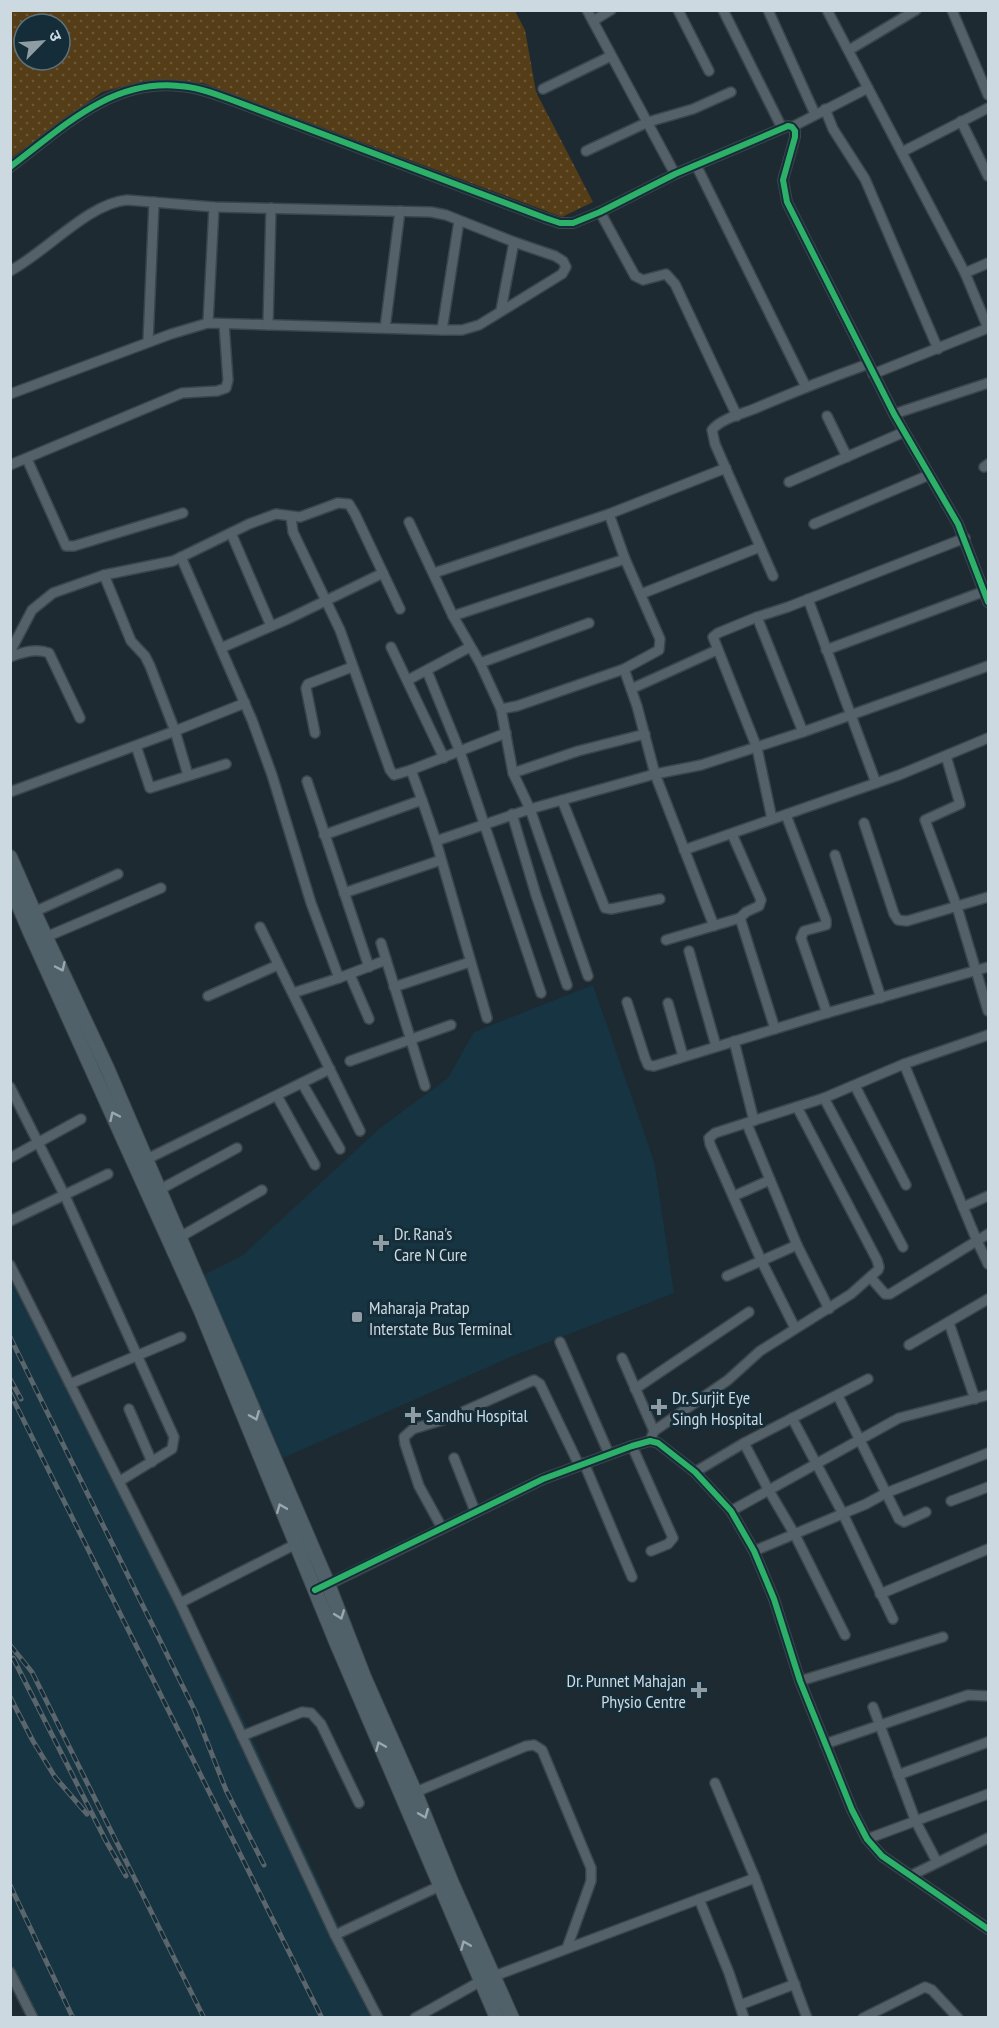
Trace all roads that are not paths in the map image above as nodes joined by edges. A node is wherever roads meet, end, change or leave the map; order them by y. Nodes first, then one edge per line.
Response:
1 (587, 10) edge
2 (611, 10) edge
3 (678, 10) edge
4 (723, 10) edge
5 (768, 10) edge
6 (827, 10) edge
7 (916, 10) edge
8 (951, 10) edge
9 (593, 21) junction
10 (849, 50) junction
11 (611, 56) junction
12 (710, 71) dead end
13 (868, 88) junction
14 (543, 89) dead end
15 (730, 92) dead end
16 (988, 95) edge
17 (988, 108) edge
18 (825, 110) junction
19 (815, 114) junction
20 (961, 121) junction
21 (648, 122) junction
22 (792, 127) junction
23 (782, 128) junction
24 (586, 152) dead end
25 (902, 152) junction
26 (696, 165) junction
27 (10, 167) edge
28 (675, 174) junction
29 (988, 176) edge
30 (154, 202) junction
31 (214, 207) junction
32 (271, 208) junction
33 (400, 211) junction
34 (600, 212) junction
35 (459, 221) junction
36 (514, 242) junction
37 (988, 263) edge
38 (10, 271) edge
39 (965, 273) junction
40 (501, 310) junction
41 (208, 323) junction
42 (224, 324) junction
43 (268, 325) junction
44 (385, 328) junction
45 (988, 328) edge
46 (442, 330) junction
47 (148, 342) junction
48 (938, 349) junction
49 (868, 364) junction
50 (873, 374) junction
51 (988, 383) edge
52 (806, 387) junction
53 (10, 394) edge
54 (894, 414) junction
55 (737, 416) junction
56 (827, 416) dead end
57 (903, 432) junction
58 (847, 457) junction
59 (27, 459) junction
60 (10, 465) edge
61 (726, 468) junction
62 (929, 475) junction
63 (789, 482) dead end
64 (183, 513) dead end
65 (609, 514) junction
66 (291, 517) junction
67 (409, 522) dead end
68 (814, 524) dead end
69 (231, 533) junction
70 (965, 538) junction
71 (760, 547) junction
72 (181, 557) junction
73 (625, 559) junction
74 (383, 573) junction
75 (434, 573) junction
76 (104, 575) junction
77 (773, 576) dead end
78 (985, 591) junction
79 (641, 594) junction
80 (808, 599) junction
81 (326, 600) junction
82 (988, 602) edge
83 (400, 609) dead end
84 (453, 616) junction
85 (757, 617) junction
86 (589, 623) dead end
87 (272, 626) junction
88 (391, 647) dead end
89 (470, 647) junction
90 (221, 648) junction
91 (717, 650) junction
92 (826, 650) junction
93 (10, 652) edge
94 (10, 657) edge
95 (480, 663) junction
96 (988, 666) edge
97 (352, 667) junction
98 (624, 669) junction
99 (427, 671) junction
100 (408, 680) junction
101 (631, 689) junction
102 (245, 703) junction
103 (501, 709) junction
104 (850, 715) junction
105 (80, 718) dead end
106 (175, 731) junction
107 (803, 732) junction
108 (315, 733) dead end
109 (506, 733) junction
110 (645, 734) junction
111 (988, 738) edge
112 (136, 746) junction
113 (757, 748) junction
114 (460, 752) junction
115 (945, 756) junction
116 (444, 758) junction
117 (226, 764) dead end
118 (411, 770) junction
119 (513, 773) junction
120 (655, 774) junction
121 (188, 775) junction
122 (307, 781) dead end
123 (876, 783) junction
124 (10, 792) edge
125 (422, 800) junction
126 (562, 800) junction
127 (530, 808) junction
128 (512, 814) junction
129 (786, 815) junction
130 (772, 819) junction
131 (864, 823) dead end
132 (485, 824) junction
133 (732, 834) junction
134 (324, 835) junction
135 (436, 841) junction
136 (684, 850) junction
137 (835, 855) dead end
138 (10, 857) edge
139 (441, 860) junction
140 (118, 874) dead end
141 (10, 885) edge
142 (161, 888) dead end
143 (344, 893) junction
144 (988, 897) edge
145 (660, 899) dead end
146 (957, 907) junction
147 (34, 912) junction
148 (740, 918) junction
149 (714, 926) junction
150 (260, 927) dead end
151 (46, 937) junction
152 (666, 940) dead end
153 (381, 943) dead end
154 (689, 951) dead end
155 (386, 960) junction
156 (470, 962) junction
157 (278, 965) junction
158 (369, 967) junction
159 (988, 967) edge
160 (976, 971) junction
161 (350, 975) junction
162 (588, 976) dead end
163 (339, 978) junction
164 (567, 985) dead end
165 (394, 987) junction
166 (293, 993) junction
167 (541, 993) dead end
168 (208, 996) dead end
169 (881, 998) junction
170 (627, 1002) dead end
171 (668, 1003) dead end
172 (988, 1011) edge
173 (827, 1012) junction
174 (487, 1018) dead end
175 (369, 1019) dead end
176 (452, 1025) dead end
177 (775, 1029) junction
178 (988, 1035) edge
179 (410, 1038) junction
180 (734, 1041) junction
181 (716, 1046) junction
182 (683, 1056) junction
183 (350, 1060) dead end
184 (904, 1064) junction
185 (330, 1069) junction
186 (302, 1083) junction
187 (425, 1086) dead end
188 (855, 1086) junction
189 (10, 1087) edge
190 (277, 1096) junction
191 (824, 1098) junction
192 (797, 1107) junction
193 (81, 1119) dead end
194 (750, 1123) junction
195 (360, 1131) dead end
196 (39, 1143) junction
197 (237, 1148) dead end
198 (340, 1149) dead end
199 (10, 1158) edge
200 (145, 1160) junction
201 (315, 1165) dead end
202 (108, 1174) dead end
203 (770, 1180) junction
204 (906, 1185) dead end
205 (159, 1190) junction
206 (262, 1190) dead end
207 (65, 1196) junction
208 (734, 1196) junction
209 (988, 1196) edge
210 (963, 1207) junction
211 (10, 1221) edge
212 (988, 1234) edge
213 (180, 1237) junction
214 (977, 1241) junction
215 (797, 1245) junction
216 (903, 1247) dead end
217 (761, 1260) junction
218 (988, 1264) edge
219 (10, 1265) edge
220 (727, 1276) dead end
221 (871, 1278) junction
222 (988, 1299) edge
223 (829, 1308) junction
224 (749, 1312) dead end
225 (949, 1323) junction
226 (795, 1328) junction
227 (181, 1337) dead end
228 (560, 1342) dead end
229 (909, 1345) dead end
230 (137, 1354) junction
231 (622, 1358) dead end
232 (868, 1379) dead end
233 (70, 1384) junction
234 (635, 1389) junction
235 (988, 1395) edge
236 (838, 1396) junction
237 (975, 1399) junction
238 (129, 1408) dead end
239 (792, 1418) junction
240 (654, 1431) junction
241 (860, 1438) junction
242 (650, 1441) junction
243 (744, 1443) junction
244 (633, 1446) junction
245 (988, 1453) edge
246 (609, 1455) junction
247 (454, 1458) dead end
248 (153, 1462) junction
249 (816, 1463) junction
250 (581, 1464) junction
251 (695, 1472) junction
252 (120, 1481) junction
253 (988, 1487) edge
254 (768, 1490) junction
255 (886, 1493) junction
256 (951, 1501) dead end
257 (475, 1511) junction
258 (731, 1511) junction
259 (927, 1512) dead end
260 (843, 1514) junction
261 (442, 1528) junction
262 (795, 1535) junction
263 (296, 1544) junction
264 (988, 1549) edge
265 (651, 1551) dead end
266 (754, 1551) junction
267 (632, 1577) dead end
268 (328, 1584) junction
269 (315, 1590) junction
270 (880, 1594) junction
271 (180, 1603) junction
272 (892, 1619) dead end
273 (845, 1635) dead end
274 (943, 1637) dead end
275 (800, 1682) junction
276 (988, 1696) edge
277 (873, 1707) dead end
278 (880, 1725) junction
279 (242, 1736) junction
280 (988, 1742) edge
281 (825, 1744) junction
282 (898, 1775) junction
283 (715, 1784) dead end
284 (988, 1794) edge
285 (409, 1795) junction
286 (359, 1803) dead end
287 (916, 1822) junction
288 (988, 1838) edge
289 (867, 1839) junction
290 (937, 1862) junction
291 (912, 1875) junction
292 (756, 1878) junction
293 (445, 1884) junction
294 (699, 1899) junction
295 (988, 1929) edge
296 (335, 1935) junction
297 (567, 1948) junction
298 (10, 1972) edge
299 (487, 1978) junction
300 (795, 1984) junction
301 (740, 2005) junction
302 (33, 2018) edge
303 (378, 2018) edge
304 (415, 2018) edge
305 (497, 2018) edge
306 (512, 2018) edge
307 (744, 2018) edge
308 (807, 2018) edge
309 (863, 2018) edge
310 (958, 2018) edge

1 - 9 street
2 - 9 street
3 - 12 street
4 - 23 street
5 - 19 street
6 - 10 street
7 - 10 street
8 - 16 street
9 - 11 street
10 - 13 street
11 - 14 street
11 - 21 street
13 - 18 street
13 - 25 street
15 - 21 street
17 - 20 street
18 - 19 street
18 - 48 street
19 - 22 street
20 - 25 street
20 - 29 street
21 - 24 street
21 - 28 street
22 - 23 street
22 - 49 street
23 - 26 street
25 - 39 street
26 - 28 street
26 - 52 street
27 - 34 street
28 - 34 street
30 - 31 street
30 - 38 street
30 - 47 street
31 - 32 street
31 - 41 street
32 - 33 street
32 - 43 street
33 - 35 street
33 - 44 street
34 - 55 street
35 - 36 street
35 - 46 street
36 - 40 street
36 - 40 street
37 - 39 street
39 - 45 street
40 - 46 street
41 - 42 street
41 - 47 street
42 - 43 street
42 - 59 street
43 - 44 street
44 - 46 street
45 - 48 street
47 - 53 street
48 - 50 street
49 - 50 street
49 - 52 street
50 - 54 street
51 - 54 street
52 - 55 street
54 - 57 street
55 - 61 street
56 - 58 street
57 - 58 street
57 - 62 street
58 - 63 street
59 - 60 street
59 - 64 street
61 - 65 street
61 - 71 street
62 - 68 street
62 - 70 street
65 - 73 street
65 - 75 street
66 - 69 street
66 - 74 street
66 - 81 street
67 - 75 street
69 - 72 street
69 - 87 street
70 - 78 street
70 - 80 street
71 - 77 street
71 - 79 street
72 - 76 street
72 - 90 street
73 - 79 street
73 - 84 street
74 - 81 street
74 - 83 street
75 - 84 street
76 - 93 street
76 - 106 street
78 - 82 street
78 - 92 street
79 - 98 street
80 - 85 street
80 - 92 street
81 - 87 street
81 - 97 street
84 - 89 street
85 - 91 street
85 - 107 street
86 - 95 street
87 - 90 street
88 - 100 street
89 - 95 street
89 - 99 street
90 - 102 street
91 - 101 street
91 - 113 street
92 - 104 street
94 - 105 street
95 - 103 street
96 - 104 street
97 - 108 street
97 - 118 street
98 - 101 street
98 - 103 street
99 - 100 street
99 - 114 street
100 - 116 street
101 - 110 street
102 - 106 street
102 - 163 street
103 - 109 street
104 - 107 street
104 - 123 street
106 - 112 street
106 - 121 street
107 - 113 street
109 - 114 street
109 - 119 street
110 - 119 street
110 - 120 street
111 - 115 street
112 - 121 street
112 - 124 street
113 - 120 street
113 - 130 street
114 - 116 street
114 - 132 street
115 - 123 street
115 - 146 street
116 - 118 street
117 - 121 street
118 - 125 street
119 - 127 street
120 - 126 street
120 - 136 street
122 - 134 street
123 - 129 street
125 - 134 street
125 - 135 street
126 - 127 street
126 - 145 street
127 - 128 street
127 - 162 street
128 - 132 street
128 - 164 street
129 - 130 street
129 - 173 street
130 - 133 street
131 - 146 street
132 - 135 street
132 - 167 street
133 - 136 street
133 - 148 street
134 - 143 street
135 - 139 street
136 - 149 street
137 - 169 street
138 - 147 main road
139 - 143 street
139 - 156 street
140 - 147 street
263 -> 141 main road
142 - 151 street
143 - 158 street
144 - 146 street
146 - 160 street
147 - 151 main road
148 - 149 street
148 - 177 street
149 - 152 street
150 - 157 street
151 -> 200 main road
153 - 155 street
154 - 181 street
155 - 158 street
155 - 165 street
156 - 165 street
156 - 174 street
157 - 166 street
157 - 168 street
158 - 161 street
159 - 160 street
160 - 169 street
160 - 172 street
161 - 163 street
161 - 175 street
163 - 166 street
165 - 179 street
166 - 185 street
169 - 173 street
170 - 182 street
171 - 182 street
173 - 177 street
176 - 179 street
177 - 180 street
178 - 184 street
179 - 183 street
179 - 187 street
180 - 181 street
180 - 194 street
181 - 182 street
184 - 188 street
184 - 210 street
185 - 186 street
185 - 195 street
186 - 190 street
186 - 198 street
188 - 191 street
188 - 204 street
189 - 196 street
190 - 200 street
190 - 201 street
191 - 192 street
191 - 216 street
192 - 194 street
192 - 221 street
193 - 196 street
194 - 203 street
194 - 208 street
196 - 199 street
196 - 207 street
197 - 205 street
200 - 205 main road
202 - 207 street
203 - 208 street
203 - 215 street
205 - 213 main road
206 - 213 street
207 - 211 street
207 - 230 street
208 - 217 street
209 - 210 street
210 - 214 street
212 - 214 street
213 -> 268 main road
214 - 218 street
214 - 221 street
215 - 217 street
215 - 223 street
217 - 220 street
217 - 226 street
219 - 233 street
221 - 223 street
222 - 225 street
223 - 226 street
224 - 234 street
225 - 229 street
225 - 237 street
226 - 240 street
227 - 230 street
228 - 246 street
230 - 233 street
230 - 248 street
231 - 234 street
232 - 236 street
233 - 252 street
234 - 240 street
235 - 237 street
236 - 239 street
236 - 241 street
237 - 241 street
238 - 248 street
239 - 243 street
239 - 249 street
240 - 242 street
241 - 249 street
241 - 255 street
242 - 244 street
242 - 251 street
243 - 251 street
243 - 254 street
244 - 246 street
244 - 265 street
245 - 255 street
246 - 250 street
247 - 257 street
248 - 252 street
249 - 254 street
249 - 260 street
250 - 257 street
250 - 261 street
250 - 267 street
251 - 258 street
252 - 271 street
253 - 256 street
254 - 258 street
254 - 262 street
255 - 259 street
255 - 260 street
257 - 261 street
258 - 266 street
260 - 262 street
260 - 270 street
261 - 268 street
262 - 266 street
262 - 273 street
263 - 269 main road
263 - 271 street
264 - 270 street
266 - 275 street
268 - 269 street
268 -> 285 main road
285 -> 269 main road
270 - 272 street
271 - 279 street
274 - 275 street
275 - 281 street
276 - 278 street
277 - 278 street
278 - 281 street
278 - 282 street
279 - 286 street
279 - 296 street
280 - 282 street
281 - 289 street
282 - 287 street
283 - 292 street
284 - 287 street
285 - 293 main road
285 - 297 street
287 - 289 street
287 - 290 street
288 - 290 street
289 - 291 street
290 - 291 street
291 - 295 street
292 - 294 street
292 - 300 street
293 - 296 street
293 - 299 main road
294 - 297 street
294 - 301 street
296 - 303 street
297 - 299 street
298 - 302 street
299 - 304 street
299 - 305 main road
299 - 306 main road
300 - 301 street
300 - 308 street
301 - 307 street
309 - 310 street

